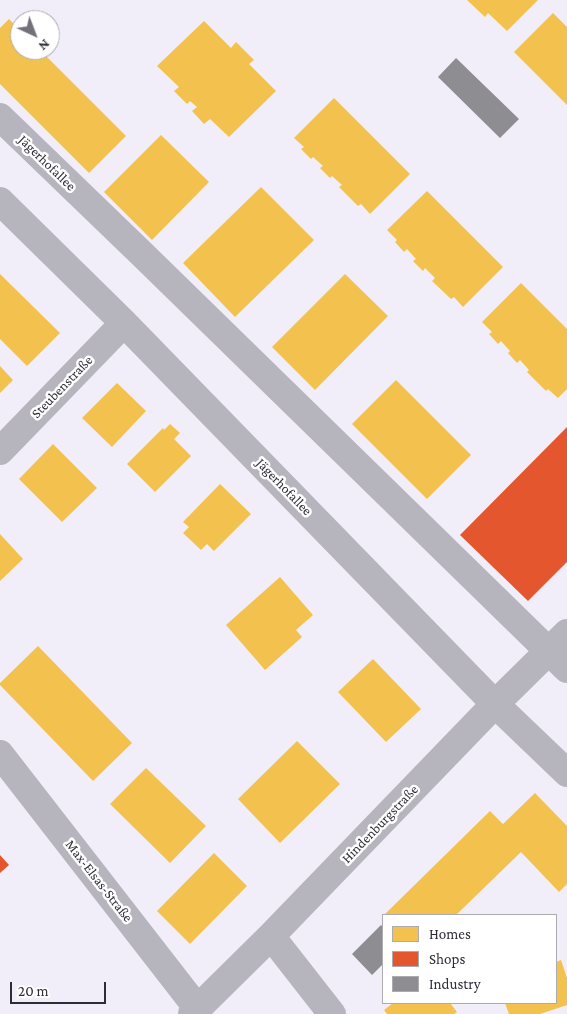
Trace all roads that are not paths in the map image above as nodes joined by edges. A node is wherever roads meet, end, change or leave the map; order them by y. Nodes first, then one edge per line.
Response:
1 (0, 118) edge
2 (0, 201) edge
3 (124, 322) junction
4 (0, 451) edge
5 (561, 651) edge
6 (495, 704) junction
7 (0, 754) edge
8 (567, 773) edge
9 (271, 936) junction
10 (195, 1012) edge
11 (332, 1014) edge

1 - 5 street, Jägerhofallee
2 - 3 street, Jägerhofallee
3 - 4 street, Steubenstraße
3 - 6 street, Jägerhofallee
5 - 6 street, Hindenburgstraße
6 - 8 street, Jägerhofallee
6 - 9 street, Hindenburgstraße
7 - 10 street, Max-Elsas-Straße
9 - 10 street, Hindenburgstraße
9 - 11 street

